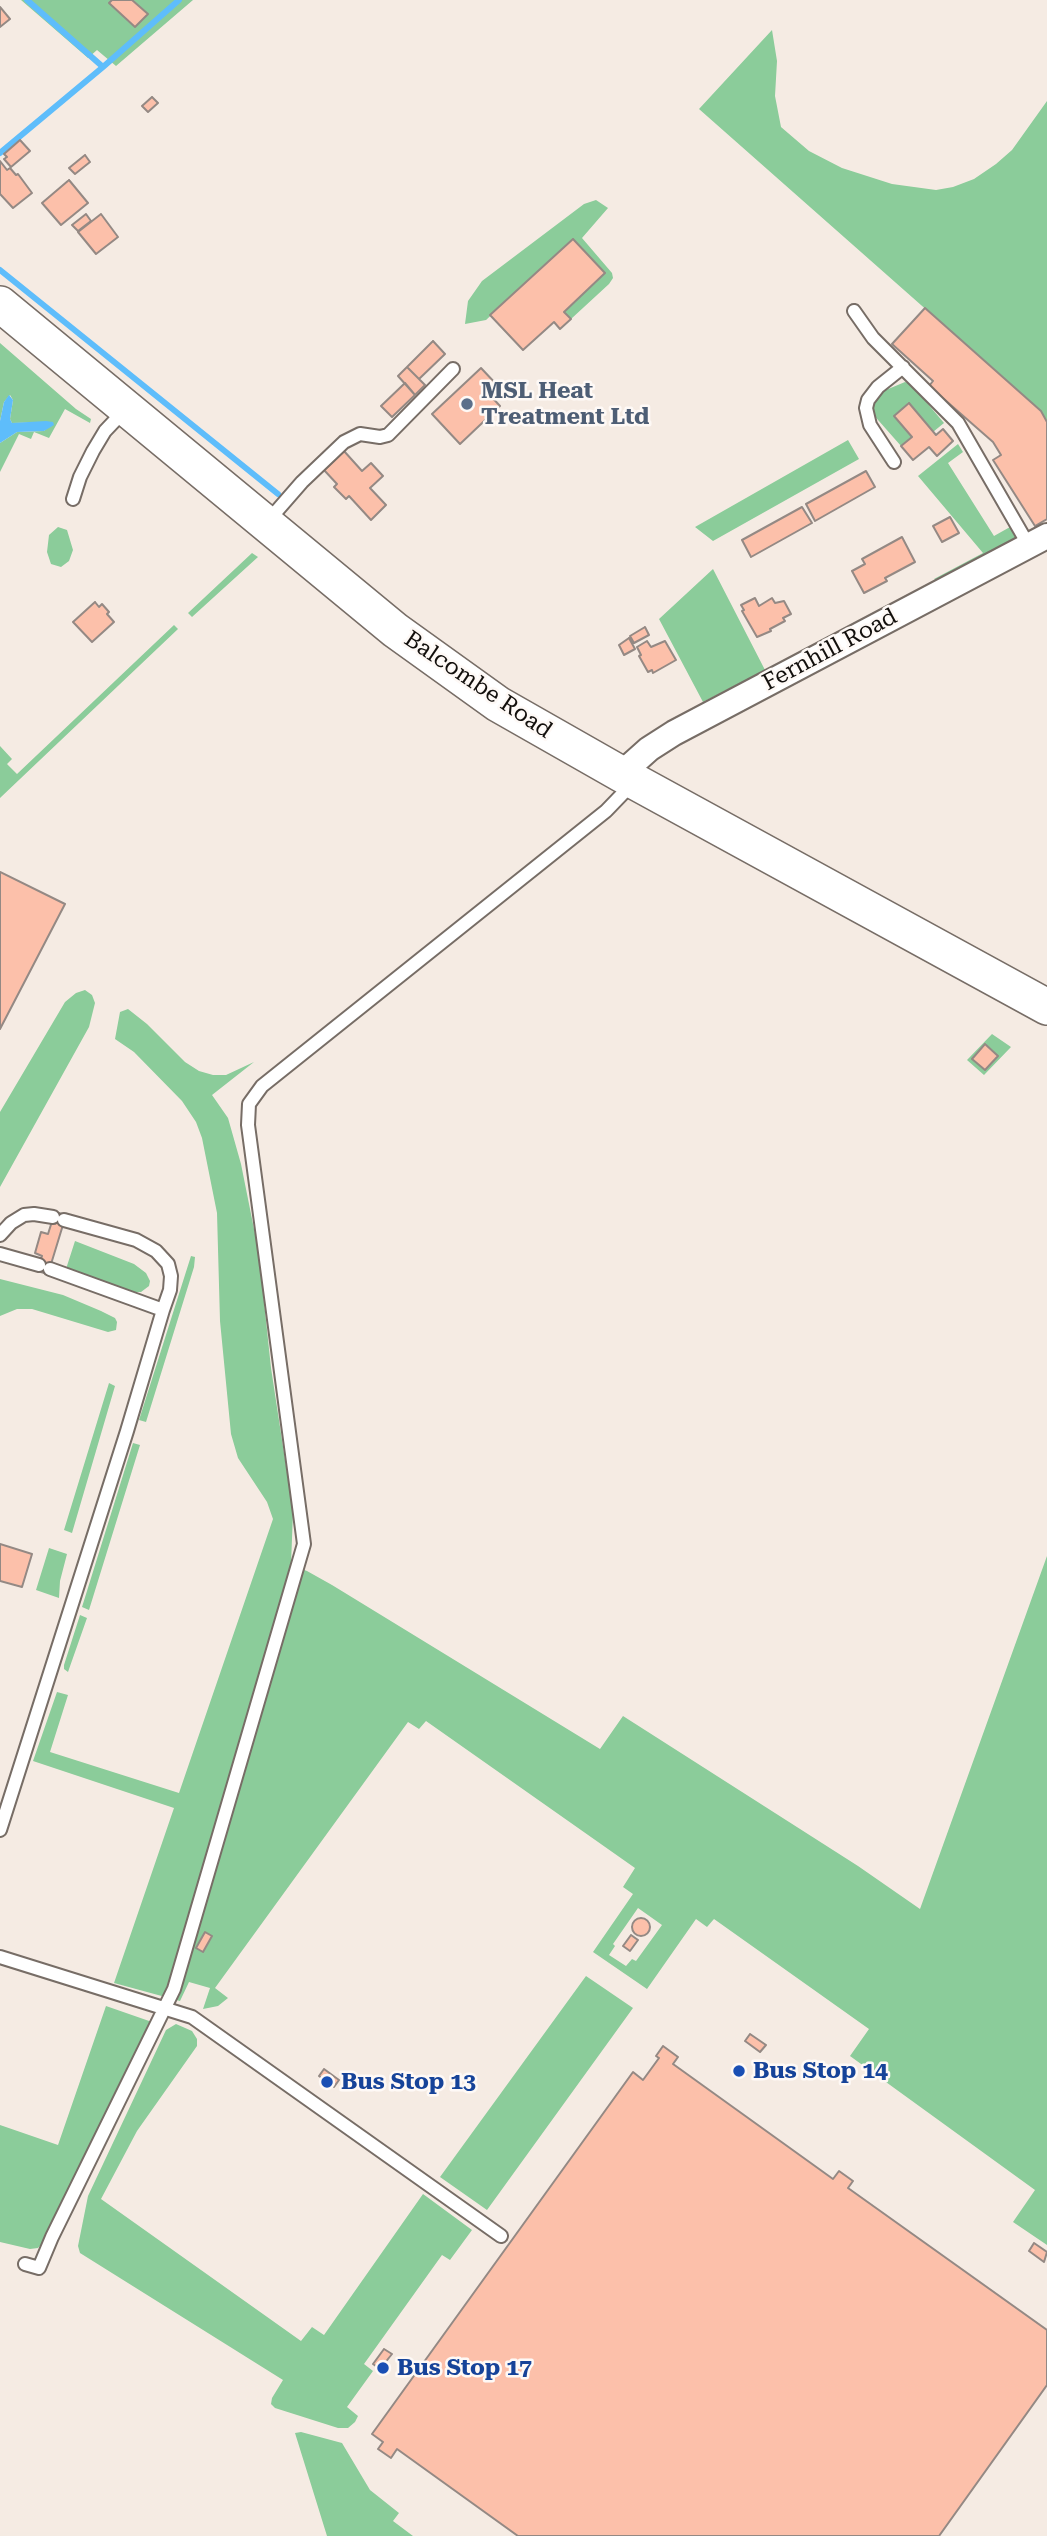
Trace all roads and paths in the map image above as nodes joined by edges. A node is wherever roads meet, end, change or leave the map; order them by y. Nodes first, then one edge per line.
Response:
1 (0, 304) edge
2 (854, 311) dead end
3 (903, 367) junction
4 (453, 369) dead end
5 (126, 408) junction
6 (894, 462) dead end
7 (73, 499) dead end
8 (266, 524) junction
9 (1038, 541) edge
10 (628, 778) junction
11 (1047, 1007) edge
12 (0, 1235) edge
13 (0, 1254) edge
14 (163, 1310) junction
15 (0, 1830) edge
16 (0, 1957) edge
17 (166, 2008) junction
18 (501, 2236) dead end
19 (25, 2264) dead end

1 - 5 main road, Balcombe Road
2 - 3 lane
3 - 6 lane
3 - 9 lane
4 - 8 lane
5 - 7 lane
5 - 8 main road, Balcombe Road
8 - 10 main road, Balcombe Road
9 - 10 street, Fernhill Road
10 - 11 main road, Balcombe Road
10 - 17 lane
12 - 14 lane
13 - 14 lane
14 - 15 lane
16 - 17 lane
17 - 18 lane
17 - 19 lane

